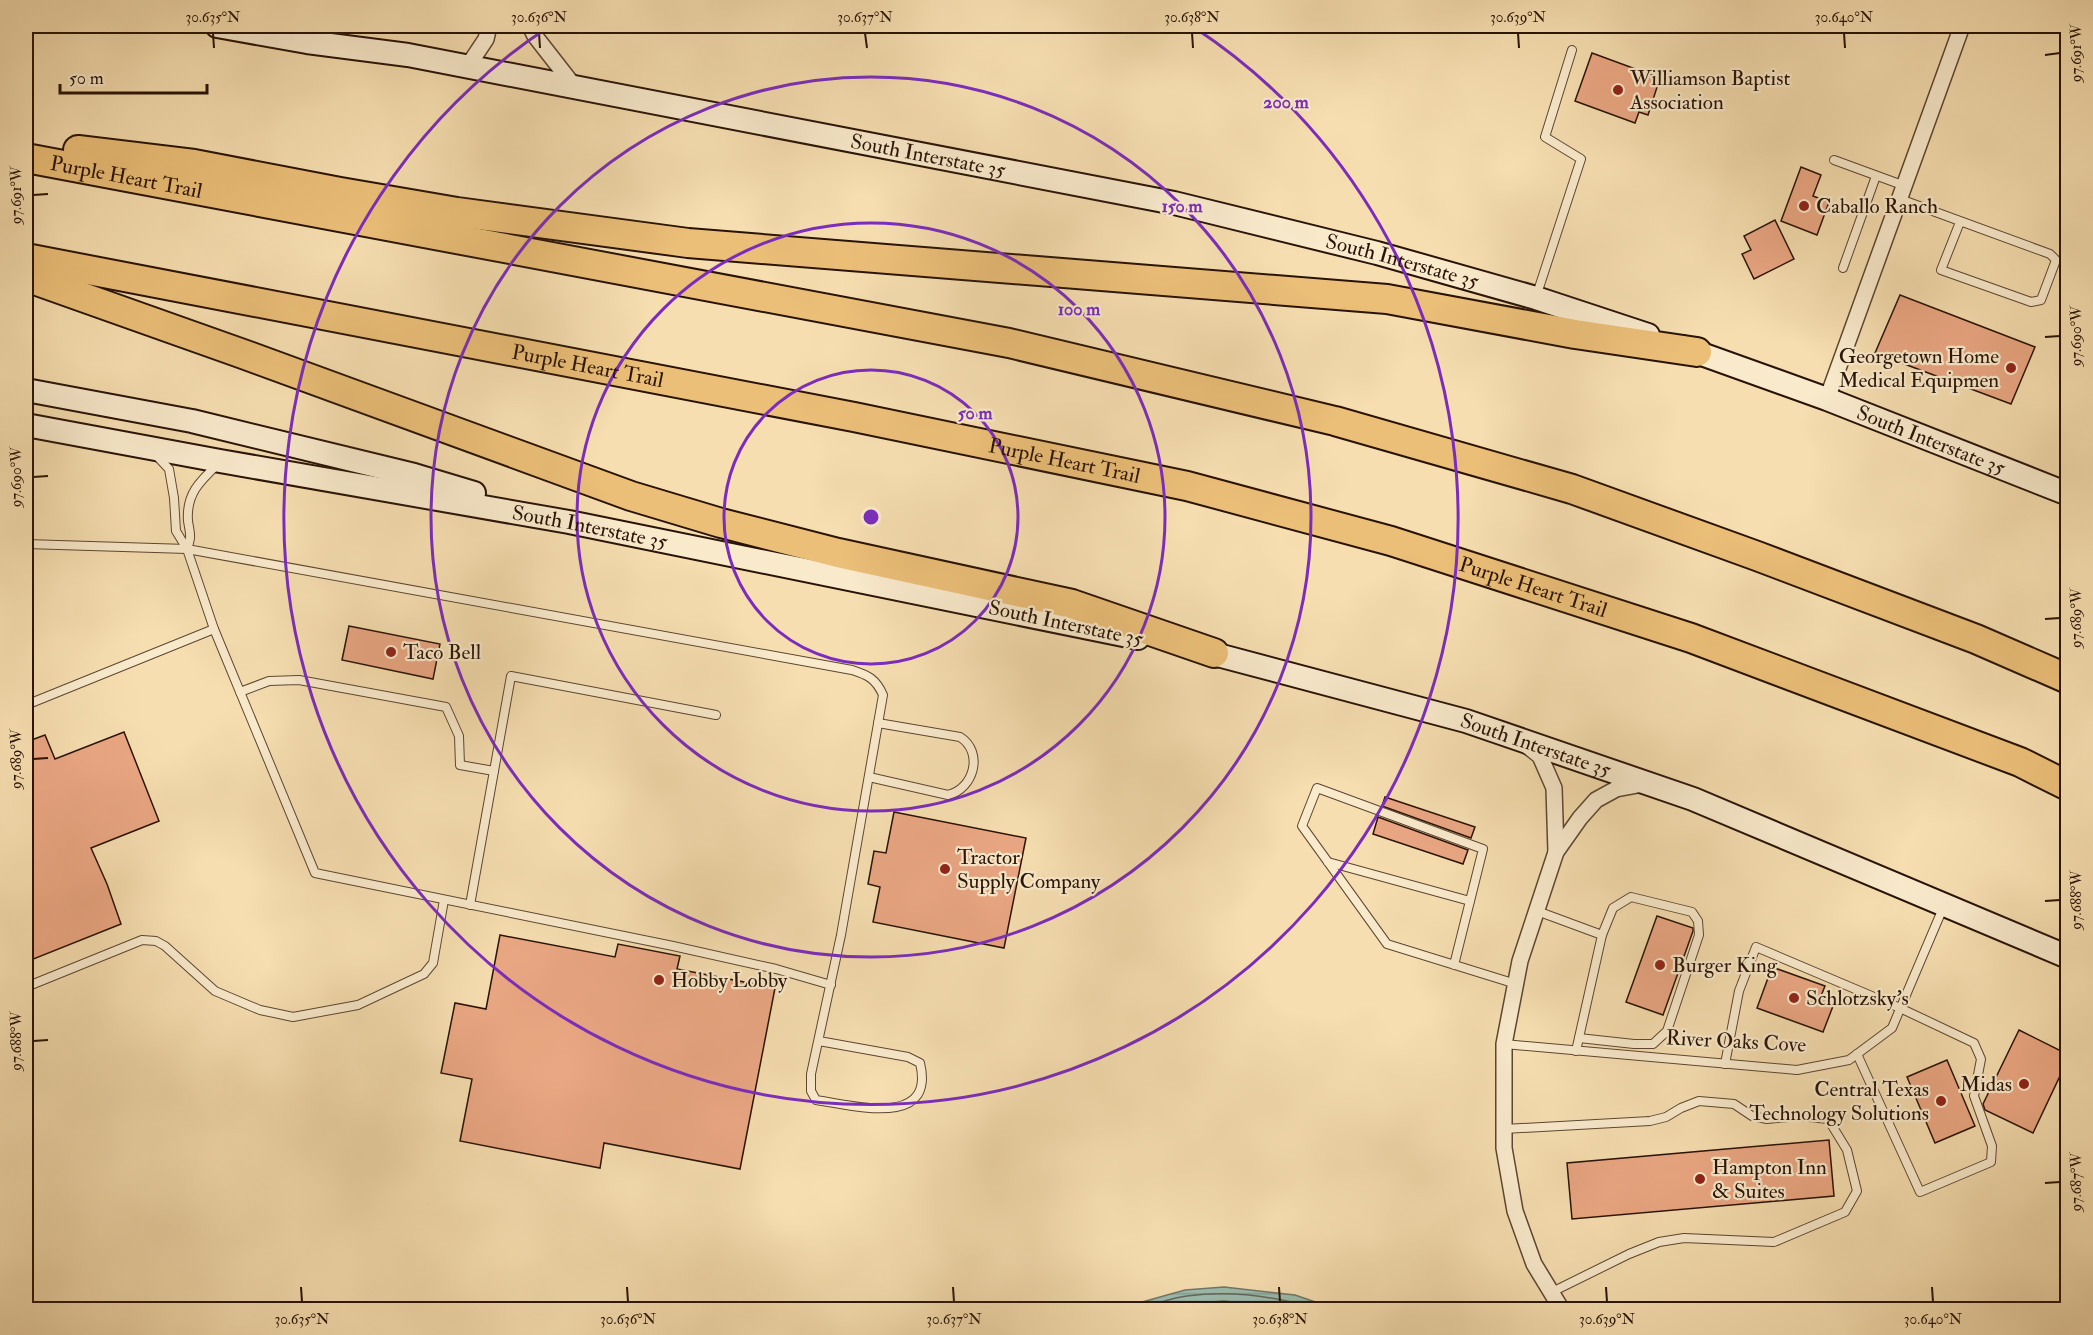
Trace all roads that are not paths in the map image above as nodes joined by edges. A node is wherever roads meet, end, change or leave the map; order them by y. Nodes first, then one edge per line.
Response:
1 (218, 26) edge
2 (489, 26) edge
3 (530, 26) edge
4 (1962, 26) edge
5 (1572, 50) dead end
6 (468, 66) junction
7 (574, 86) junction
8 (26, 143) edge
9 (26, 158) edge
10 (1834, 160) dead end
11 (1876, 176) junction
12 (1903, 193) junction
13 (1960, 222) junction
14 (26, 258) edge
15 (1843, 267) dead end
16 (26, 277) edge
17 (1536, 298) junction
18 (1697, 352) junction
19 (26, 390) edge
20 (1827, 399) junction
21 (26, 425) edge
22 (150, 448) junction
23 (220, 461) junction
24 (2067, 494) edge
25 (569, 522) junction
26 (26, 544) edge
27 (187, 549) junction
28 (214, 629) junction
29 (1214, 653) junction
30 (2067, 679) edge
31 (240, 692) junction
32 (26, 705) edge
33 (716, 715) dead end
34 (878, 723) junction
35 (1518, 738) junction
36 (494, 771) junction
37 (869, 777) junction
38 (1649, 783) junction
39 (2067, 786) edge
40 (1556, 852) junction
41 (1328, 862) junction
42 (444, 900) junction
43 (1470, 901) junction
44 (1945, 904) junction
45 (470, 905) junction
46 (1537, 911) junction
47 (1602, 935) junction
48 (2067, 957) edge
49 (1454, 965) junction
50 (1516, 984) junction
51 (831, 985) junction
52 (26, 987) edge
53 (1900, 1008) junction
54 (1579, 1038) junction
55 (819, 1041) junction
56 (1504, 1044) junction
57 (1576, 1051) junction
58 (1857, 1054) junction
59 (1725, 1064) junction
60 (1504, 1129) junction
61 (1551, 1292) junction
62 (1562, 1310) edge

1 - 6 main road, South Interstate 35
2 - 6 street
3 - 7 street
4 - 12 street
5 - 17 lane
6 - 7 main road, South Interstate 35
7 - 17 main road, South Interstate 35
8 - 18 highway
9 - 30 highway, Purple Heart Trail
10 - 11 lane
11 - 12 lane
11 - 15 lane
12 - 13 lane
12 - 20 street
13 - 13 lane
14 - 39 highway, Purple Heart Trail
16 - 29 highway
17 - 18 main road, South Interstate 35
18 - 20 main road, South Interstate 35
19 - 25 main road
20 - 24 main road, South Interstate 35
21 - 22 main road, South Interstate 35
22 - 23 main road, South Interstate 35
22 - 27 lane
23 - 25 main road, South Interstate 35
23 - 27 lane
25 - 29 main road, South Interstate 35
26 - 27 lane
27 - 28 lane
27 - 34 lane
28 - 31 lane
28 - 32 lane
29 - 35 main road, South Interstate 35
31 - 36 lane
31 - 42 lane
33 - 36 lane
34 - 37 lane
34 - 37 lane
35 - 38 main road, South Interstate 35
35 - 40 street
36 - 45 lane
37 - 51 lane
38 - 40 street
38 - 44 main road, South Interstate 35
40 - 46 street
41 - 43 lane
41 - 43 lane
41 - 49 lane
42 - 45 lane
42 - 52 lane
43 - 49 lane
44 - 48 main road, South Interstate 35
44 - 53 lane, River Oaks Cove
45 - 51 lane
46 - 47 lane
46 - 50 street
47 - 54 lane
47 - 54 lane
49 - 50 lane
50 - 56 street
51 - 55 lane
53 - 58 lane, River Oaks Cove
53 - 58 lane
53 - 59 lane
54 - 57 lane
55 - 55 lane
56 - 57 lane, River Oaks Cove
56 - 60 street
57 - 59 lane, River Oaks Cove
58 - 59 lane, River Oaks Cove
60 - 61 street
60 - 61 lane
61 - 62 street

